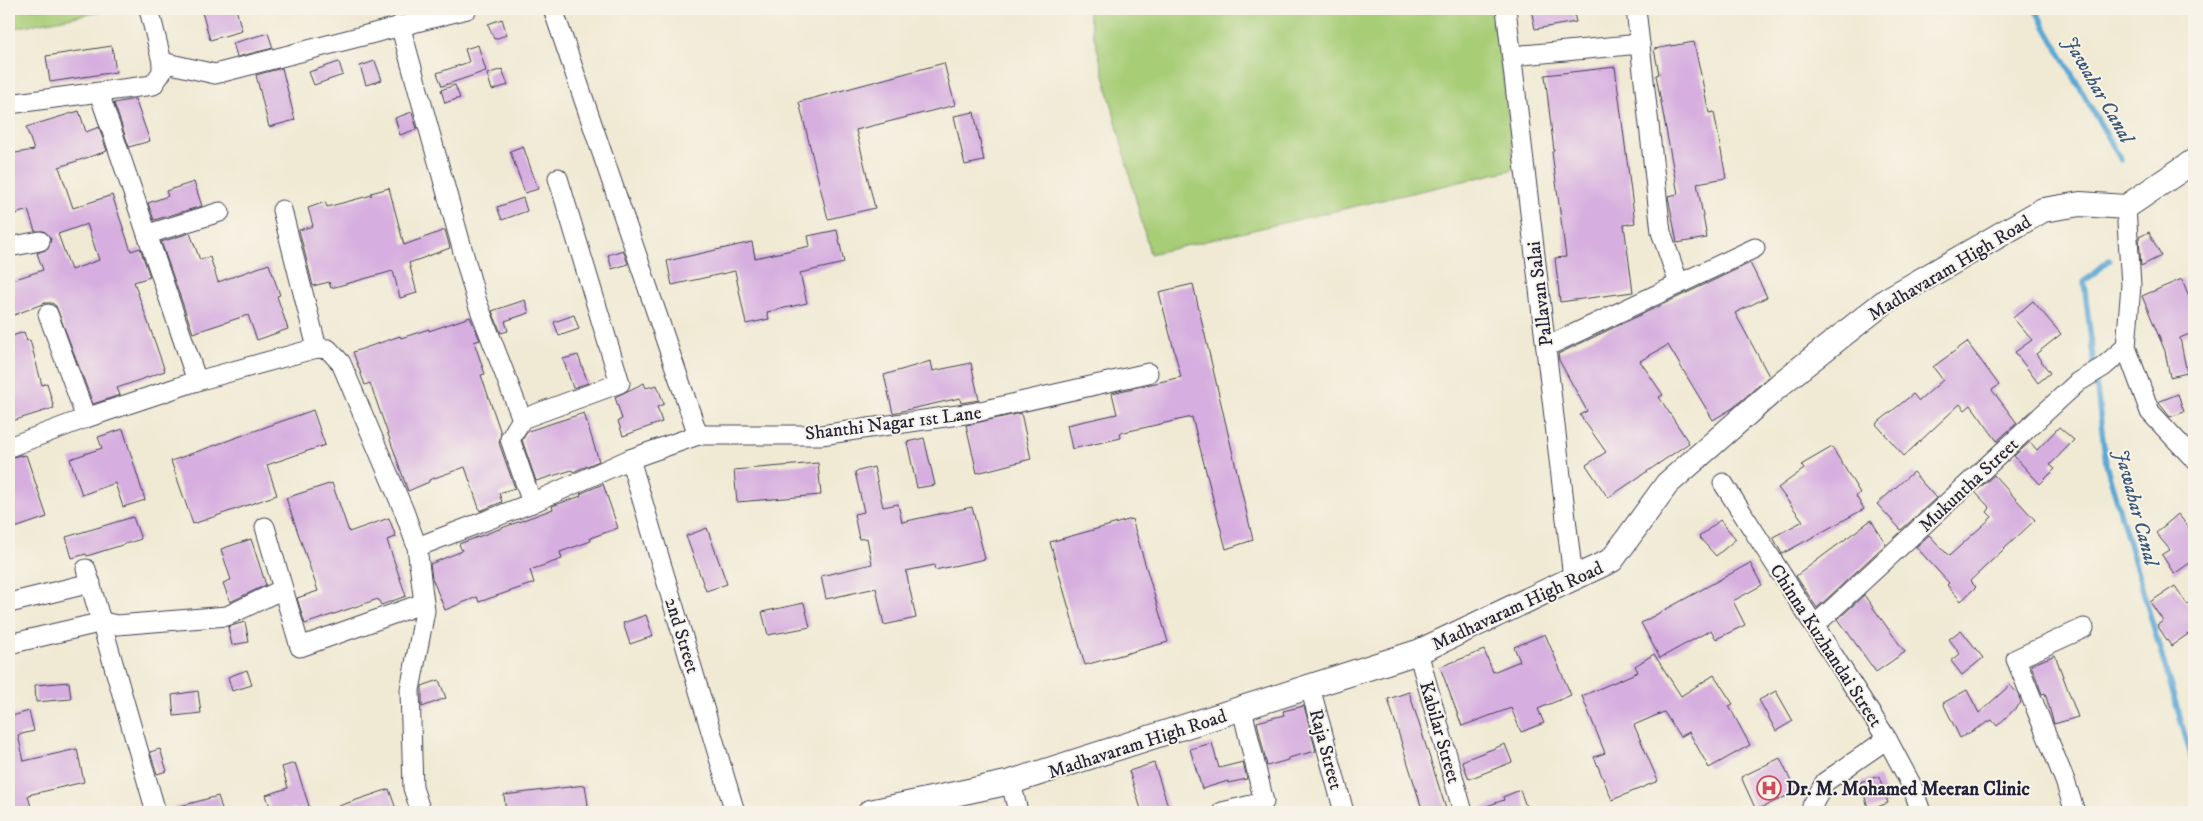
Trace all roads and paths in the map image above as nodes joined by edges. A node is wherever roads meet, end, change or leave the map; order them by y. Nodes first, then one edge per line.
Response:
1 (467, 9) edge
2 (553, 9) edge
3 (1506, 9) edge
4 (1636, 9) edge
5 (152, 10) edge
6 (400, 25) junction
7 (1640, 44) junction
8 (1512, 56) junction
9 (162, 62) junction
10 (99, 93) junction
11 (9, 104) edge
12 (2194, 161) edge
13 (558, 178) dead end
14 (2126, 207) junction
15 (282, 210) dead end
16 (220, 212) dead end
17 (148, 234) junction
18 (40, 241) dead end
19 (9, 247) edge
20 (1755, 248) dead end
21 (1680, 284) junction
22 (48, 314) dead end
23 (1546, 347) junction
24 (2126, 347) junction
25 (317, 348) junction
26 (1148, 373) dead end
27 (197, 381) junction
28 (86, 418) junction
29 (522, 419) junction
30 (698, 435) junction
31 (9, 447) edge
32 (630, 459) junction
33 (2194, 459) edge
34 (1723, 483) dead end
35 (532, 503) junction
36 (265, 527) dead end
37 (417, 547) junction
38 (1573, 578) junction
39 (283, 589) junction
40 (9, 602) edge
41 (424, 603) junction
42 (103, 622) junction
43 (1814, 626) junction
44 (2084, 628) dead end
45 (9, 644) edge
46 (1418, 652) junction
47 (1310, 687) junction
48 (1242, 709) junction
49 (1887, 739) junction
50 (1012, 782) junction
51 (879, 811) edge
52 (156, 812) edge
53 (421, 812) edge
54 (735, 812) edge
55 (1018, 812) edge
56 (1222, 812) edge
57 (1344, 812) edge
58 (1463, 812) edge
59 (1814, 812) edge
60 (1921, 812) edge
61 (2075, 812) edge

1 - 6 street
2 - 30 street
3 - 8 street, Pallavan Salai
4 - 7 street
5 - 9 street
6 - 9 street
6 - 29 street
7 - 8 street
7 - 21 street
8 - 23 street, Pallavan Salai
9 - 10 street
10 - 11 street
10 - 17 street
12 - 14 main road
13 - 29 street
14 - 24 street
14 - 38 main road, Madhavaram High Road
15 - 25 street
16 - 17 street
17 - 27 street
18 - 19 street
20 - 21 street
21 - 23 street
22 - 28 street
23 - 38 street, Pallavan Salai
24 - 33 street
24 - 43 street, Mukuntha Street
25 - 27 street
25 - 37 street
26 - 30 street, Shanthi Nagar 1st Lane
27 - 28 street
28 - 31 street
29 - 35 street
30 - 32 street, Shanthi Nagar 1st Lane
32 - 35 street, Shanthi Nagar 1st Lane
32 - 54 street, 2nd Street
34 - 43 street, Chinna Kuzhandai Street
35 - 37 street, Shanthi Nagar 1st Lane
36 - 39 street
37 - 41 street
38 - 46 main road, Madhavaram High Road
39 - 41 street
39 - 42 street
40 - 42 street
41 - 53 street
42 - 45 street
42 - 52 street
43 - 49 street, Chinna Kuzhandai Street
44 - 61 street
46 - 47 main road, Madhavaram High Road
46 - 58 street, Kabilar Street
47 - 48 main road, Madhavaram High Road
47 - 57 street, Raja Street
48 - 50 main road, Madhavaram High Road
48 - 56 street
49 - 59 street
49 - 60 street, Chinna Kuzhandai Street
50 - 51 main road, Madhavaram High Road
50 - 55 street

